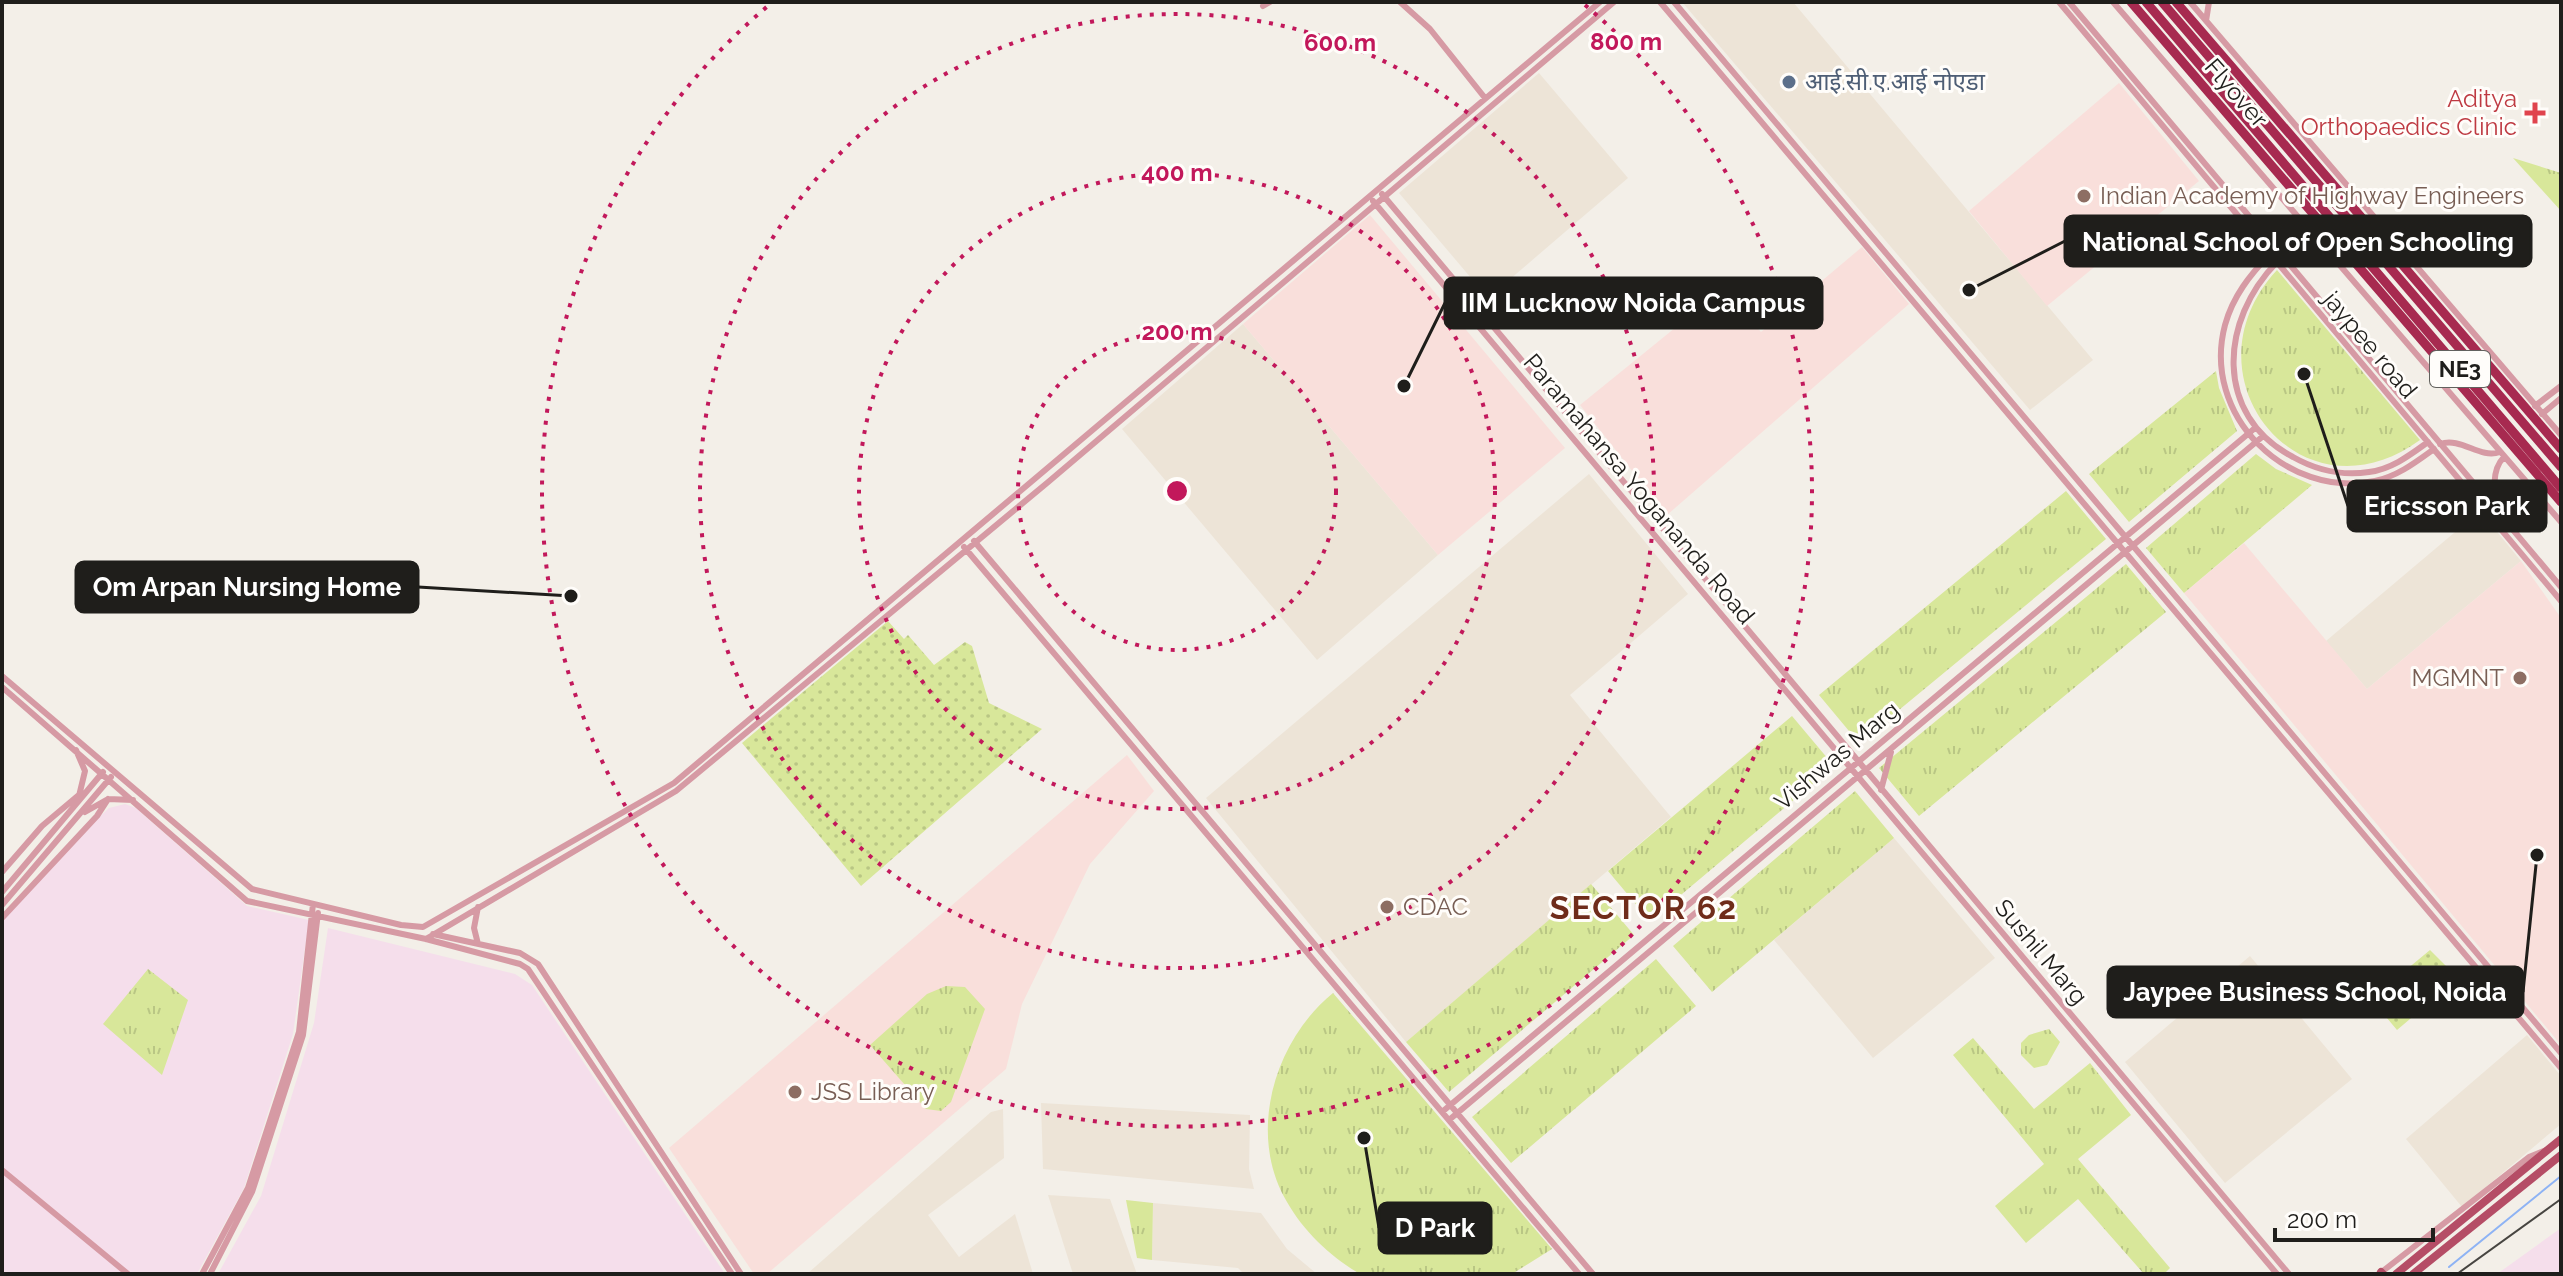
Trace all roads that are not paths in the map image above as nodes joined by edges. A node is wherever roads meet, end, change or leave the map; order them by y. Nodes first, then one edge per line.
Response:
1 (1400, 2) edge
2 (1600, 2) edge
3 (1614, 2) edge
4 (1660, 2) edge
5 (1674, 2) edge
6 (2059, 2) edge
7 (2069, 2) edge
8 (2113, 2) edge
9 (2131, 2) edge
10 (2146, 2) edge
11 (2162, 2) edge
12 (2176, 2) edge
13 (2209, 2) edge
14 (2192, 5) edge
15 (2206, 21) junction
16 (1485, 98) junction
17 (2181, 142) junction
18 (1377, 188) junction
19 (1368, 195) junction
20 (1384, 197) junction
21 (1375, 204) junction
22 (2375, 218) junction
23 (2383, 226) junction
24 (2270, 254) junction
25 (2332, 254) junction
26 (2277, 262) junction
27 (2340, 263) junction
28 (1231, 312) junction
29 (1238, 320) junction
30 (2359, 353) junction
31 (2561, 386) edge
32 (2561, 398) edge
33 (2535, 406) junction
34 (2542, 414) junction
35 (2255, 428) junction
36 (2247, 434) junction
37 (2561, 435) edge
38 (2262, 437) junction
39 (2428, 442) junction
40 (2255, 443) junction
41 (2437, 446) junction
42 (2561, 449) edge
43 (2502, 454) junction
44 (2561, 467) edge
45 (2561, 488) edge
46 (2561, 505) edge
47 (2554, 514) junction
48 (2506, 522) junction
49 (2561, 522) edge
50 (969, 535) junction
51 (2126, 537) junction
52 (961, 542) junction
53 (975, 543) junction
54 (2119, 543) junction
55 (2133, 545) junction
56 (967, 549) junction
57 (2126, 551) junction
58 (2561, 587) edge
59 (2561, 601) edge
60 (2, 676) edge
61 (2, 687) edge
62 (1892, 748) junction
63 (75, 749) junction
64 (1858, 762) junction
65 (1851, 768) junction
66 (106, 770) junction
67 (1865, 771) junction
68 (112, 775) junction
69 (1858, 777) junction
70 (1881, 790) junction
71 (80, 794) junction
72 (108, 799) junction
73 (133, 800) junction
74 (73, 810) junction
75 (79, 816) junction
76 (2, 872) edge
77 (2, 892) edge
78 (480, 904) junction
79 (2, 905) edge
80 (316, 905) junction
81 (315, 916) junction
82 (2, 918) edge
83 (433, 934) junction
84 (426, 939) junction
85 (478, 944) junction
86 (2561, 1053) edge
87 (2561, 1068) edge
88 (1450, 1105) junction
89 (1442, 1112) junction
90 (1457, 1114) junction
91 (1449, 1120) junction
92 (2561, 1139) edge
93 (2549, 1149) junction
94 (2561, 1155) edge
95 (2, 1170) edge
96 (2492, 1202) junction
97 (2476, 1215) junction
98 (2381, 1273) edge
99 (128, 1274) edge
100 (202, 1274) edge
101 (210, 1274) edge
102 (732, 1274) edge
103 (741, 1274) edge
104 (1579, 1274) edge
105 (1593, 1274) edge
106 (2277, 1274) edge
107 (2289, 1274) edge
108 (2396, 1274) edge
109 (2413, 1274) edge

1 - 16 street
2 - 16 street
3 - 20 street
4 - 54 street
5 - 51 street
6 - 17 street, jaypee road
7 - 17 street
8 - 25 street
9 - 46 highway, Flyover
10 - 45 highway, NE3
11 - 44 highway, NE3
12 - 42 highway
13 - 15 street
14 - 15 street
15 - 22 street
16 - 18 street
17 - 24 street, jaypee road
17 - 30 street
18 - 19 street
18 - 20 street, Paramahansa Yogananda Road
19 - 21 street, Paramahansa Yogananda Road
19 - 28 street
20 - 21 street
20 - 64 street, Paramahansa Yogananda Road
21 - 29 street
21 - 65 street, Paramahansa Yogananda Road
22 - 23 street
22 - 25 street
23 - 27 street
23 - 33 street
24 - 26 street, jaypee road
24 - 36 street
25 - 27 street
26 - 30 street, jaypee road
26 - 35 street
27 - 43 street
28 - 29 street
28 - 50 street
29 - 53 street
30 - 39 street, jaypee road
30 - 41 street
31 - 33 street
32 - 34 street
33 - 34 street
34 - 37 street
35 - 36 street, Vishwas Marg
35 - 38 street
36 - 40 street
36 - 51 street, Vishwas Marg
38 - 39 street
38 - 40 street, Vishwas Marg
39 - 41 street, jaypee road
40 - 41 street
40 - 55 street, Vishwas Marg
41 - 43 street
41 - 48 street
41 - 59 street, jaypee road
43 - 47 street
43 - 48 street
46 - 47 street
47 - 49 street
48 - 58 street
50 - 52 street
50 - 53 street
51 - 54 street, Vishwas Marg
51 - 55 street
52 - 56 street
52 - 80 street
53 - 56 street
53 - 88 street
54 - 57 street
54 - 64 street, Vishwas Marg
55 - 57 street, Vishwas Marg
55 - 86 street
56 - 78 street
56 - 89 street
57 - 62 street, Vishwas Marg
57 - 87 street
60 - 66 street
61 - 63 street
62 - 67 street, Vishwas Marg
62 - 70 street
63 - 66 street
63 - 71 street
64 - 65 street, Vishwas Marg
64 - 67 street, Sushil Marg
65 - 69 street, Sushil Marg
65 - 88 street, Vishwas Marg
66 - 68 street
66 - 74 street
67 - 69 street, Vishwas Marg
67 - 70 street, Sushil Marg
68 - 73 street
68 - 75 street
68 - 80 street
69 - 90 street, Vishwas Marg
69 - 106 street, Sushil Marg
70 - 107 street, Sushil Marg
71 - 74 street
71 - 76 street
72 - 73 street
72 - 75 street
72 - 82 street
73 - 81 street
74 - 77 street
75 - 79 street
78 - 83 street
78 - 85 street
80 - 81 street
81 - 84 street
81 - 100 street
81 - 101 street
83 - 84 street
83 - 85 street
84 - 102 street
85 - 103 street
88 - 89 street, Vishwas Marg
88 - 90 street
89 - 91 street
90 - 91 street, Vishwas Marg
90 - 105 street
91 - 104 street
92 - 93 main road
93 - 96 main road
93 - 98 street
94 - 96 main road
95 - 99 street
96 - 97 main road
97 - 108 main road
97 - 109 main road

